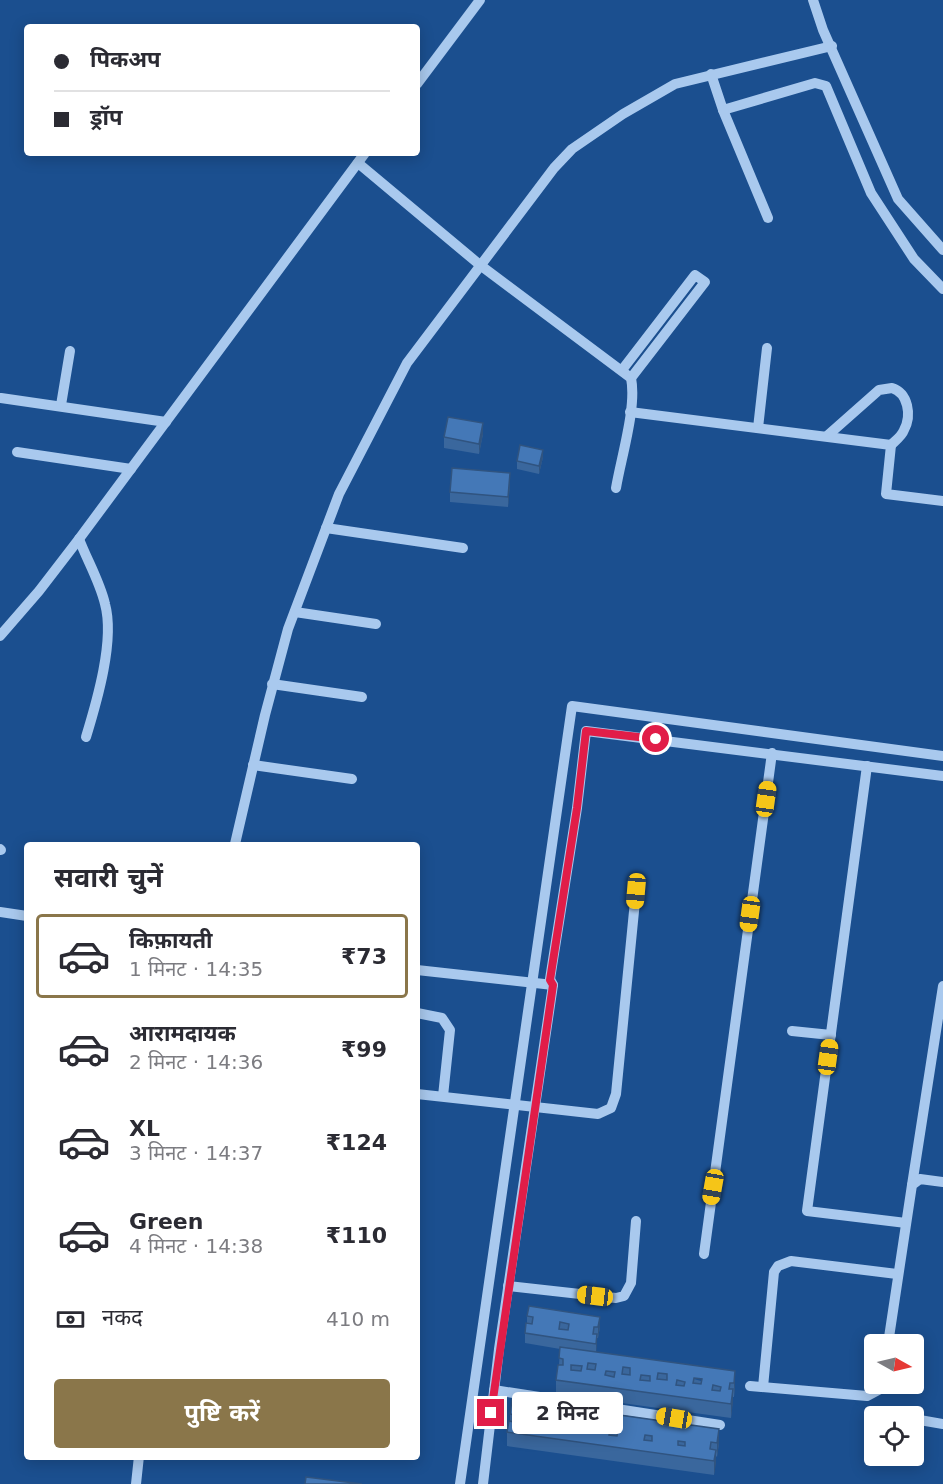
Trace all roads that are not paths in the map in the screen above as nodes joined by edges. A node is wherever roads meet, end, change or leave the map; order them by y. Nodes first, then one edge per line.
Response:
1 (480, 0) edge
2 (813, 0) edge
3 (832, 46) junction
4 (711, 74) junction
5 (420, 80) edge
6 (723, 110) junction
7 (363, 156) edge
8 (358, 163) junction
9 (768, 218) dead end
10 (943, 250) edge
11 (480, 265) junction
12 (943, 289) edge
13 (767, 348) dead end
14 (70, 351) dead end
15 (622, 369) junction
16 (631, 378) junction
17 (1, 398) edge
18 (61, 405) junction
19 (630, 412) junction
20 (166, 422) junction
21 (758, 428) junction
22 (827, 436) junction
23 (891, 446) junction
24 (17, 452) dead end
25 (131, 468) junction
26 (616, 488) dead end
27 (943, 501) edge
28 (326, 528) junction
29 (79, 539) junction
30 (463, 548) dead end
31 (295, 612) junction
32 (376, 624) dead end
33 (0, 636) edge
34 (272, 684) junction
35 (362, 698) dead end
36 (86, 737) dead end
37 (772, 753) junction
38 (943, 756) edge
39 (253, 765) junction
40 (867, 766) junction
41 (943, 776) edge
42 (352, 779) dead end
43 (235, 842) edge
44 (636, 891) dead end
45 (0, 912) edge
46 (24, 916) edge
47 (420, 970) edge
48 (532, 983) junction
49 (553, 985) junction
50 (943, 986) edge
51 (420, 1014) edge
52 (792, 1031) dead end
53 (831, 1035) junction
54 (420, 1094) edge
55 (443, 1096) junction
56 (514, 1106) junction
57 (533, 1109) junction
58 (943, 1182) edge
59 (912, 1185) junction
60 (636, 1221) dead end
61 (906, 1223) junction
62 (704, 1254) dead end
63 (897, 1274) junction
64 (508, 1286) junction
65 (889, 1334) edge
66 (750, 1386) dead end
67 (763, 1387) junction
68 (494, 1390) junction
69 (871, 1394) edge
70 (924, 1421) edge
71 (943, 1424) edge
72 (720, 1425) dead end
73 (139, 1460) edge
74 (136, 1484) edge
75 (460, 1484) edge
76 (483, 1484) edge

1 - 5 street
2 - 3 street
3 - 4 street
3 - 10 street
4 - 6 street
4 - 11 street
6 - 9 street
6 - 12 street
7 - 8 street
8 - 11 street
8 - 20 street
11 - 15 street
11 - 28 street
13 - 21 street
14 - 18 street
15 - 16 street
15 - 16 street
16 - 19 street
17 - 18 street
18 - 20 street
19 - 21 street
19 - 26 street
20 - 25 street
21 - 22 street
22 - 23 street
22 - 23 street
23 - 27 street
24 - 25 street
25 - 29 street
28 - 30 street
28 - 31 street
29 - 33 street
29 - 36 street
31 - 32 street
31 - 34 street
34 - 35 street
34 - 39 street
37 - 40 street
37 - 49 street
37 - 62 street
38 - 48 street
39 - 42 street
39 - 43 street
40 - 41 street
40 - 53 street
44 - 57 street
45 - 46 street
47 - 48 street
48 - 49 street
48 - 56 street
49 - 57 street
50 - 59 street
51 - 55 street
52 - 53 street
53 - 61 street
54 - 55 street
55 - 56 street
56 - 57 street
56 - 75 street
57 - 64 street
58 - 59 street
59 - 61 street
60 - 64 street
61 - 63 street
63 - 65 street
63 - 67 street
64 - 68 street
66 - 67 street
67 - 69 street
68 - 72 street
68 - 76 street
70 - 71 street
73 - 74 street

